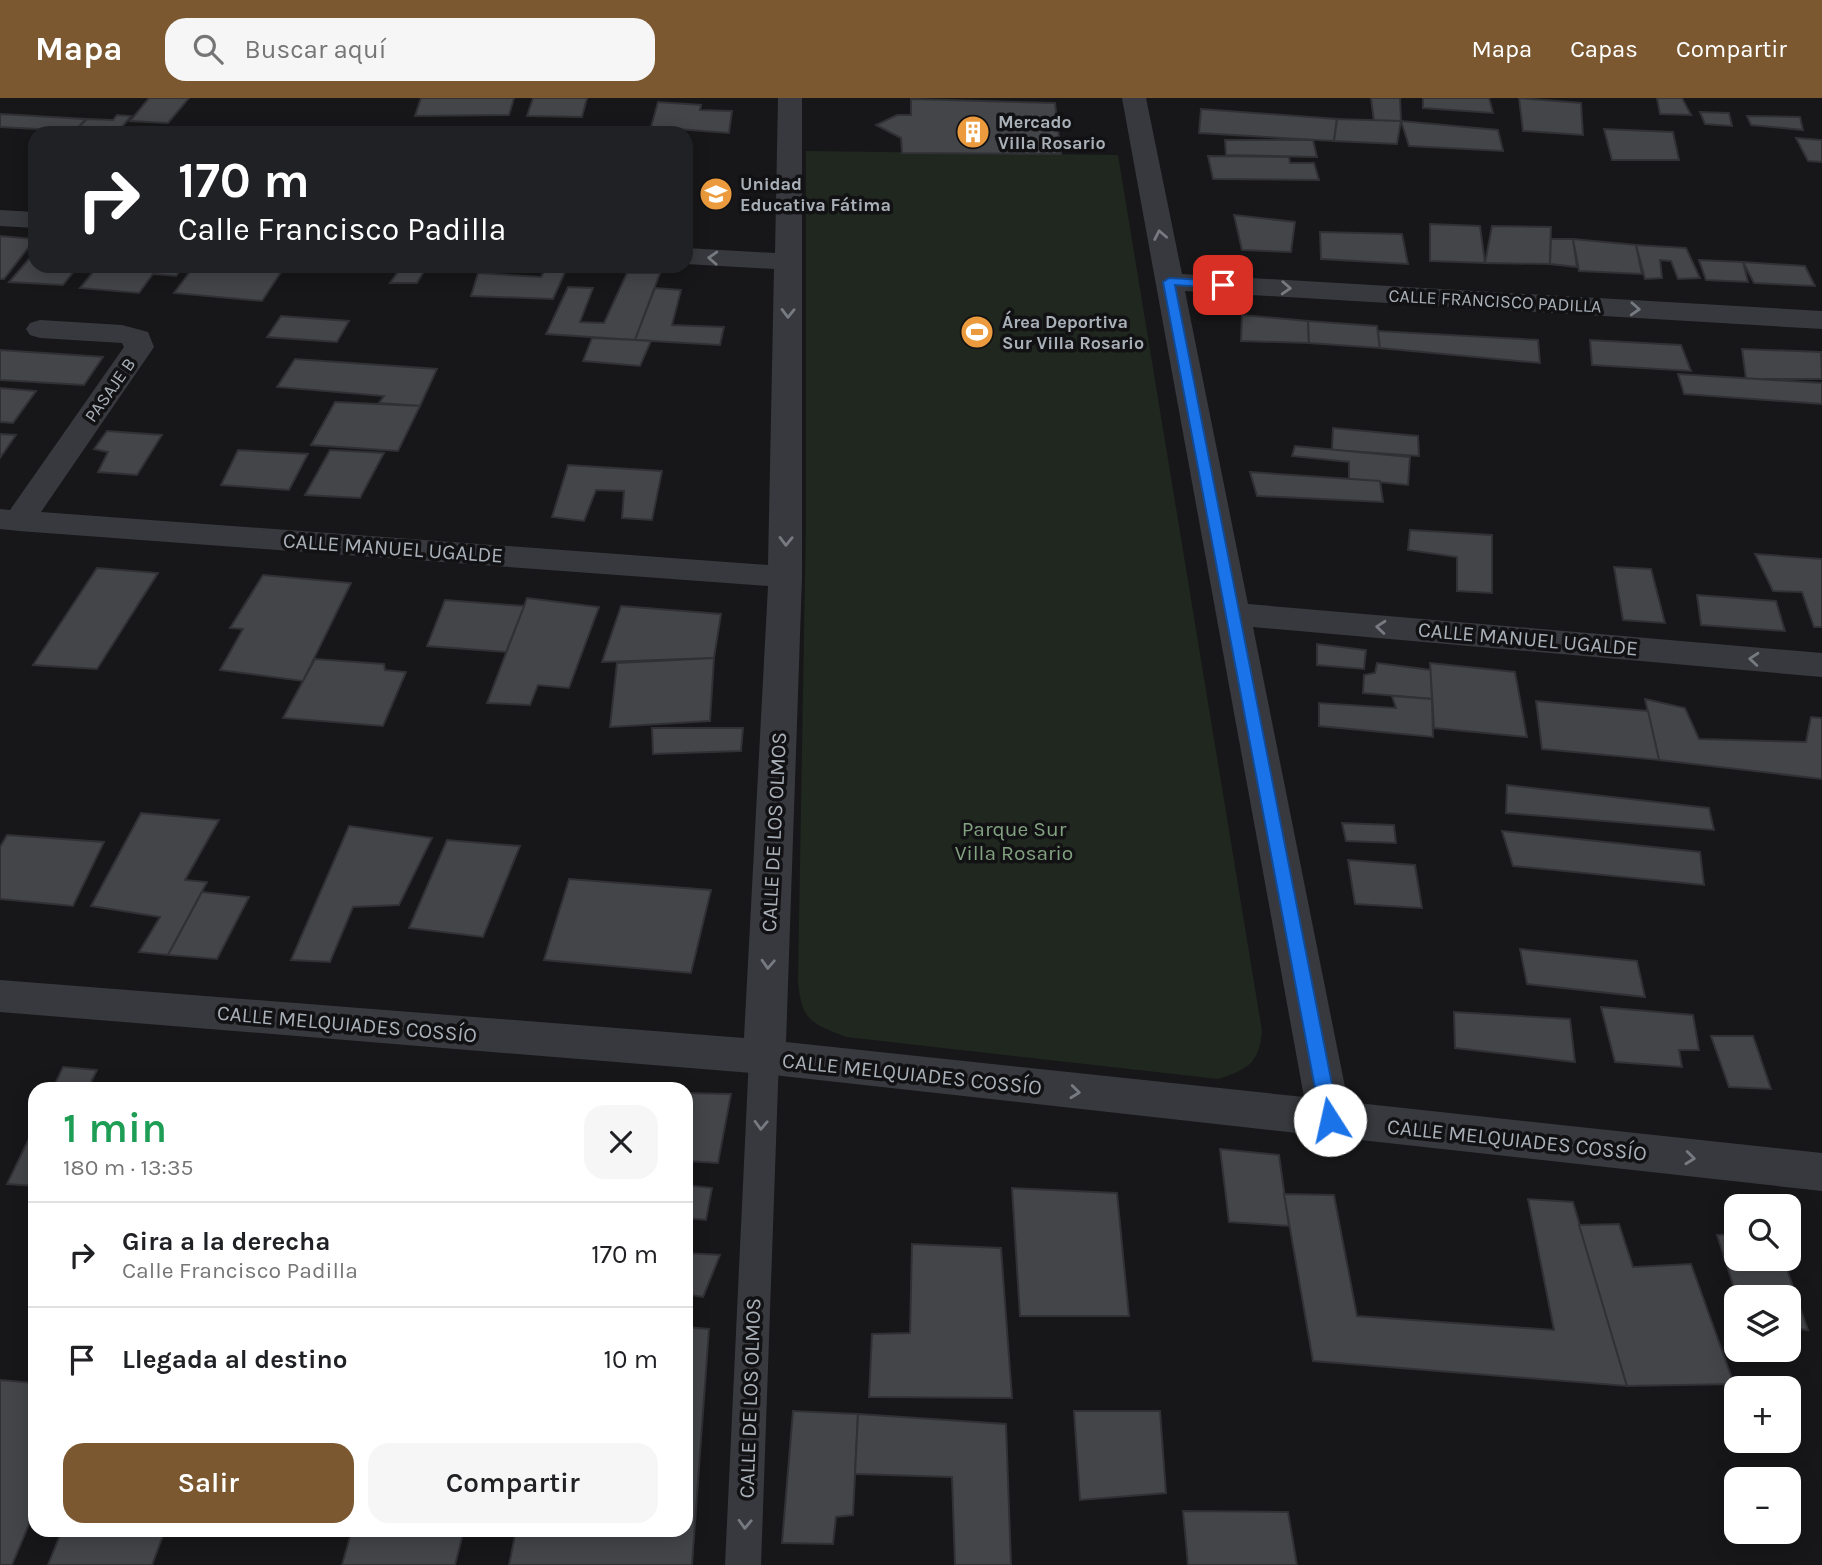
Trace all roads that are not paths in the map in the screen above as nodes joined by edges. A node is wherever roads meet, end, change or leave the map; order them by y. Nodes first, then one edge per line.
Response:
1 (790, 98) edge
2 (1134, 98) edge
3 (0, 218) edge
4 (28, 220) edge
5 (693, 256) edge
6 (789, 262) junction
7 (1169, 282) junction
8 (1822, 320) edge
9 (40, 329) dead end
10 (10, 520) edge
11 (785, 577) junction
12 (1233, 614) junction
13 (1822, 664) edge
14 (0, 996) edge
15 (764, 1057) junction
16 (1330, 1120) junction
17 (1822, 1172) edge
18 (743, 1565) edge

1 - 6 street, CALLE DE LOS OLMOS
7 -> 2 street
3 - 4 street
6 -> 5 street
6 -> 11 street, CALLE DE LOS OLMOS
7 -> 8 street, CALLE FRANCISCO PADILLA
7 - 12 street
9 - 10 street, PASAJE B
10 - 11 street, CALLE MANUEL UGALDE
11 -> 15 street, CALLE DE LOS OLMOS
13 -> 12 street, CALLE MANUEL UGALDE
12 - 16 street
14 - 15 street, CALLE MELQUIADES COSSÍO
15 -> 16 street, CALLE MELQUIADES COSSÍO
15 -> 18 lane, CALLE DE LOS OLMOS
16 -> 17 street, CALLE MELQUIADES COSSÍO

